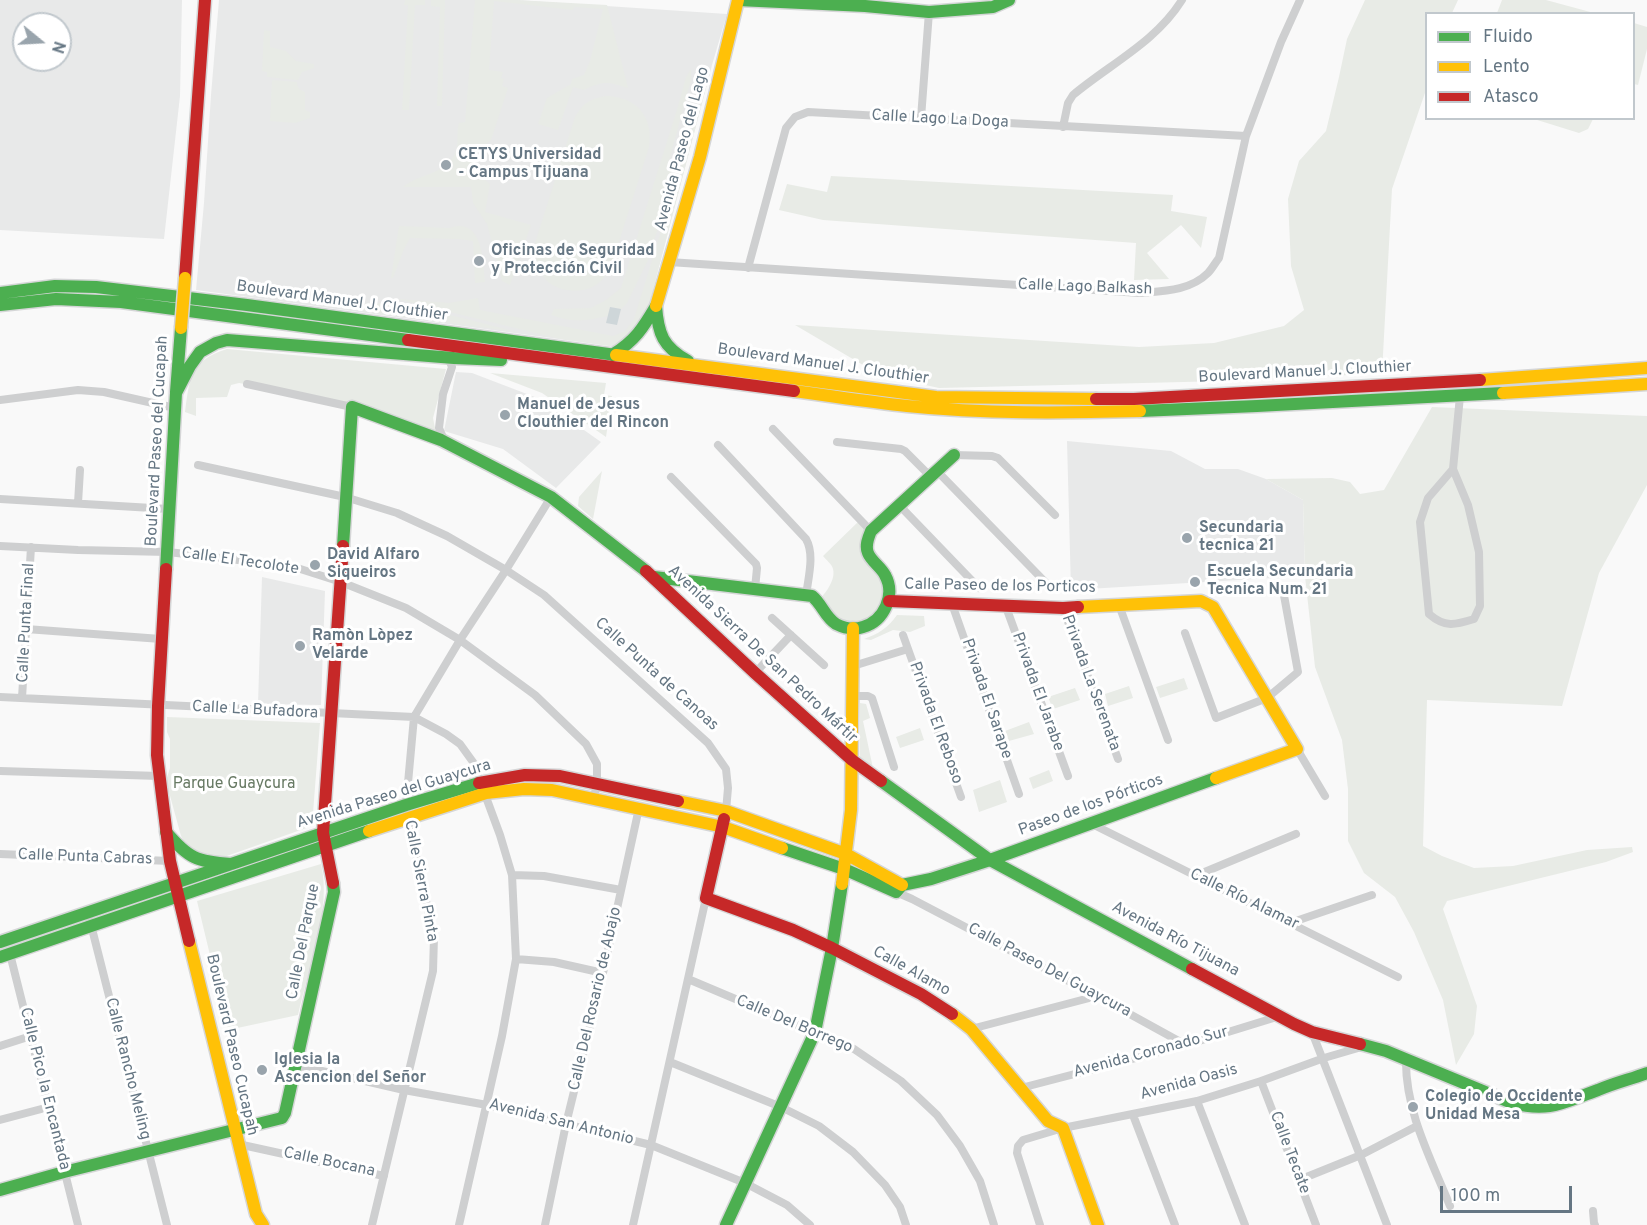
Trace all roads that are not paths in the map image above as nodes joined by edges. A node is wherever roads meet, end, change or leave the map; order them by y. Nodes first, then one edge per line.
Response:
1 (196, 0) edge
2 (205, 0) edge
3 (738, 0) edge
4 (1009, 0) edge
5 (1182, 0) edge
6 (1299, 0) edge
7 (791, 1) edge
8 (865, 3) edge
9 (929, 12) junction
10 (204, 15) junction
11 (921, 118) junction
12 (1063, 127) junction
13 (1246, 136) junction
14 (669, 262) junction
15 (748, 268) junction
16 (0, 292) edge
17 (0, 304) edge
18 (656, 306) junction
19 (612, 355) junction
20 (448, 357) junction
21 (583, 364) junction
22 (698, 365) junction
23 (1647, 368) edge
24 (247, 384) dead end
25 (1647, 384) edge
26 (176, 393) junction
27 (1461, 396) junction
28 (0, 400) edge
29 (352, 407) junction
30 (175, 408) junction
31 (773, 429) dead end
32 (445, 442) junction
33 (837, 442) dead end
34 (718, 445) dead end
35 (954, 455) joint
36 (198, 465) dead end
37 (1453, 469) junction
38 (80, 470) dead end
39 (933, 473) junction
40 (671, 477) dead end
41 (345, 497) junction
42 (551, 497) junction
43 (0, 499) edge
44 (78, 503) junction
45 (899, 505) junction
46 (169, 509) junction
47 (1055, 515) dead end
48 (871, 531) junction
49 (0, 546) edge
50 (31, 547) junction
51 (168, 552) junction
52 (506, 570) junction
53 (654, 577) junction
54 (341, 582) junction
55 (1048, 585) dead end
56 (979, 588) dead end
57 (754, 589) junction
58 (1283, 590) dead end
59 (806, 596) junction
60 (889, 601) junction
61 (952, 604) junction
62 (1119, 605) junction
63 (1006, 607) junction
64 (1063, 608) junction
65 (772, 618) dead end
66 (853, 628) junction
67 (26, 629) junction
68 (1185, 633) dead end
69 (791, 635) junction
70 (903, 635) dead end
71 (161, 639) junction
72 (460, 640) junction
73 (908, 649) junction
74 (824, 665) dead end
75 (853, 666) junction
76 (755, 673) junction
77 (853, 696) junction
78 (0, 697) edge
79 (22, 698) junction
80 (1267, 698) junction
81 (158, 706) junction
82 (331, 714) junction
83 (414, 717) junction
84 (1168, 740) dead end
85 (1297, 749) junction
86 (1118, 759) dead end
87 (852, 760) junction
88 (894, 767) dead end
89 (0, 771) edge
90 (159, 776) junction
91 (1068, 776) dead end
92 (597, 783) junction
93 (483, 788) junction
94 (1019, 794) dead end
95 (1325, 796) dead end
96 (961, 797) dead end
97 (594, 798) junction
98 (406, 805) junction
99 (639, 808) junction
100 (726, 811) junction
101 (408, 819) junction
102 (1090, 823) junction
103 (723, 827) junction
104 (165, 831) junction
105 (1296, 834) dead end
106 (324, 839) junction
107 (0, 854) edge
108 (846, 855) junction
109 (990, 860) junction
110 (170, 861) junction
111 (231, 864) junction
112 (844, 868) junction
113 (512, 875) junction
114 (1195, 876) junction
115 (175, 883) junction
116 (899, 889) junction
117 (621, 890) junction
118 (1372, 895) dead end
119 (178, 896) junction
120 (706, 898) junction
121 (88, 913) junction
122 (1290, 923) junction
123 (91, 926) junction
124 (0, 942) edge
125 (831, 948) junction
126 (5, 956) edge
127 (516, 959) junction
128 (603, 973) junction
129 (1398, 977) dead end
130 (688, 980) junction
131 (1097, 996) junction
132 (1280, 1016) junction
133 (971, 1029) junction
134 (815, 1032) junction
135 (1312, 1032) junction
136 (31, 1036) junction
137 (1186, 1045) junction
138 (0, 1046) edge
139 (1368, 1046) junction
140 (1324, 1058) junction
141 (1406, 1059) junction
142 (669, 1062) junction
143 (296, 1065) junction
144 (1647, 1073) edge
145 (1261, 1081) junction
146 (1021, 1088) junction
147 (404, 1090) junction
148 (1197, 1101) junction
149 (487, 1105) junction
150 (48, 1107) junction
151 (781, 1107) junction
152 (1133, 1115) junction
153 (0, 1120) edge
154 (566, 1124) junction
155 (1417, 1126) junction
156 (1063, 1128) junction
157 (235, 1131) junction
158 (238, 1144) junction
159 (651, 1145) junction
160 (148, 1150) junction
161 (1361, 1155) junction
162 (64, 1172) junction
163 (384, 1176) junction
164 (1299, 1180) junction
165 (745, 1184) junction
166 (0, 1190) edge
167 (1450, 1206) dead end
168 (1593, 1211) dead end
169 (255, 1219) edge
170 (78, 1225) edge
171 (167, 1225) edge
172 (263, 1225) edge
173 (372, 1225) edge
174 (459, 1225) edge
175 (545, 1225) edge
176 (633, 1225) edge
177 (726, 1225) edge
178 (810, 1225) edge
179 (906, 1225) edge
180 (994, 1225) edge
181 (1040, 1225) edge
182 (1098, 1225) edge
183 (1174, 1225) edge
184 (1245, 1225) edge
185 (1316, 1225) edge
186 (1387, 1225) edge
187 (1595, 1225) edge

1 - 10 main road
2 - 10 main road, Boulevard Paseo del Cucapah
3 - 7 main road
3 - 14 main road, Avenida Paseo del Lago
4 - 9 main road
5 - 12 street
6 - 13 street, Calle Lago Balkash
7 - 8 main road
8 - 9 main road
9 - 11 street
10 - 26 main road, Boulevard Paseo del Cucapah, bridge
11 - 12 street, Calle Lago La Doga
11 - 15 street, Calle Lago La Doga
12 - 13 street, Calle Lago La Doga
13 - 15 street, Calle Lago Balkash
14 - 15 street, Calle Lago Balkash
14 - 18 main road, Avenida Paseo del Lago
16 - 19 main road, Boulevard Manuel J. Clouthier
17 - 21 main road, Boulevard Manuel J. Clouthier
18 - 19 main road
18 - 22 main road
19 - 22 main road, Boulevard Manuel J. Clouthier
20 - 21 main road
20 - 26 main road
20 - 32 street
21 - 27 main road, Boulevard Manuel J. Clouthier
22 - 23 main road, Boulevard Manuel J. Clouthier
24 - 29 street, Avenida Sierra De San Pedro Mártir
25 - 27 main road, Boulevard Manuel J. Clouthier
26 - 30 main road, Boulevard Paseo del Cucapah
27 - 37 street
28 - 30 street
29 - 32 main road, Avenida Sierra De San Pedro Mártir
29 - 41 main road, Calle Del Parque
30 - 46 main road, Boulevard Paseo del Cucapah
31 - 48 street
32 - 42 main road, Avenida Sierra De San Pedro Mártir
33 - 39 street
34 - 59 street
35 - 39 main road
35 - 47 street
36 - 41 street, Calle Punta de Canoas
37 - 37 street
38 - 44 street
39 - 45 main road
39 - 55 street
40 - 57 street
41 - 52 street, Calle Punta de Canoas
41 - 54 main road, Calle Del Parque
42 - 52 street, Calle Sierra Pinta
42 - 53 main road, Avenida Sierra De San Pedro Mártir
43 - 44 street
44 - 46 street
45 - 48 main road
45 - 56 street
46 - 51 main road, Boulevard Paseo del Cucapah
48 - 60 main road, Calle Paseo de los Porticos
49 - 50 street, Calle El Tecolote
50 - 51 street, Calle El Tecolote
50 - 67 street, Calle Punta Final
51 - 54 street, Calle El Tecolote
51 - 71 main road, Boulevard Paseo del Cucapah
52 - 72 street, Calle Sierra Pinta
52 - 100 street, Calle Punta de Canoas
53 - 57 main road
53 - 76 main road, Avenida Sierra De San Pedro Mártir
54 - 72 street, Calle El Tecolote
54 - 82 main road, Calle Del Parque
57 - 59 main road
58 - 80 street
59 - 66 main road
60 - 61 main road, Calle Paseo de los Porticos
60 - 66 main road, Calle Paseo de los Porticos
61 - 63 main road, Calle Paseo de los Porticos
61 - 94 street, Privada El Sarape
62 - 64 main road, Calle Paseo de los Porticos
62 - 80 main road, Calle Paseo de los Porticos
62 - 84 street
63 - 64 main road, Calle Paseo de los Porticos
63 - 91 street, Privada El Jarabe
64 - 86 street, Privada La Serenata
65 - 69 street
66 - 75 main road
67 - 71 street
67 - 79 street, Calle Punta Final
68 - 80 street
69 - 74 street
69 - 76 street
70 - 73 street, Privada El Reboso
71 - 81 main road, Boulevard Paseo del Cucapah
72 - 83 street, Calle Sierra Pinta
72 - 92 street, Calle El Tecolote
73 - 75 street, Privada El Reboso
73 - 96 street, Privada El Reboso
75 - 77 main road
76 - 87 main road, Avenida Sierra De San Pedro Mártir
77 - 87 main road
77 - 88 street
78 - 79 street, Calle La Bufadora
79 - 81 street, Calle La Bufadora
80 - 85 main road, Calle Paseo de los Porticos
81 - 82 street, Calle La Bufadora
81 - 90 main road, Boulevard Paseo del Cucapah
82 - 83 street, Calle La Bufadora
82 - 106 main road, Calle Del Parque
83 - 93 street, Calle La Bufadora
83 - 98 street, Calle Sierra Pinta
85 - 95 street, Calle Paseo de los Porticos
85 - 102 main road, Paseo de los Pórticos
87 - 108 main road, Avenida Sierra De San Pedro Mártir
87 - 109 main road, Avenida Río Tijuana
89 - 90 street
90 - 104 main road, Boulevard Paseo del Cucapah
92 - 93 main road, Avenida Paseo del Guaycura
92 - 97 street, Calle El Tecolote
92 - 100 main road, Avenida Paseo del Guaycura
93 - 97 main road, Avenida Paseo del Guaycura
93 - 98 main road, Avenida Paseo del Guaycura
93 - 101 main road, Avenida Paseo del Guaycura
93 - 113 street, Calle La Bufadora
97 - 99 main road, Avenida Paseo del Guaycura
98 - 101 street, Calle Sierra Pinta
98 - 106 main road, Avenida Paseo del Guaycura
99 - 103 main road, Avenida Paseo del Guaycura
99 - 117 street, Calle Del Rosario de Abajo
100 - 103 main road, Calle Punta de Canoas
100 - 108 main road, Avenida Paseo del Guaycura
101 - 106 main road, Avenida Paseo del Guaycura
101 - 147 street, Calle Sierra Pinta
102 - 109 main road, Paseo de los Pórticos
102 - 114 street, Calle Río Alamar
103 - 112 main road, Avenida Paseo del Guaycura
103 - 120 main road, Calle Punta de Canoas
104 - 110 main road, Boulevard Paseo del Cucapah
104 - 111 main road
105 - 114 street
106 - 111 main road, Avenida Paseo del Guaycura
106 - 119 main road, Avenida Paseo del Guaycura
106 - 143 main road, Calle Del Parque
107 - 110 street, Calle Punta Cabras
108 - 112 main road, Avenida Sierra De San Pedro Mártir
108 - 116 main road, Avenida Paseo del Guaycura
109 - 116 main road, Paseo de los Pórticos
109 - 132 main road, Avenida Río Tijuana
110 - 115 main road, Boulevard Paseo del Cucapah
111 - 115 main road, Avenida Paseo del Guaycura
112 - 116 main road, Avenida Paseo del Guaycura
112 - 125 main road, Avenida Sierra De San Pedro Mártir
113 - 117 street
113 - 127 street, Calle La Bufadora
114 - 122 street, Calle Río Alamar
115 - 119 main road, Boulevard Paseo Cucapah
115 - 121 main road, Avenida Paseo del Guaycura
116 - 131 street, Calle Paseo Del Guaycura
117 - 128 street, Calle Del Rosario de Abajo
118 - 122 street
119 - 123 main road, Avenida Paseo del Guaycura
119 - 157 main road, Boulevard Paseo Cucapah
120 - 125 main road, Calle Alamo
120 - 130 street, Calle Punta de Canoas
121 - 123 street, Calle Rancho Meling
121 - 124 main road, Avenida Paseo del Guaycura
122 - 129 street, Calle Río Alamar
123 - 126 main road, Avenida Paseo del Guaycura
123 - 160 street, Calle Rancho Meling
125 - 133 main road, Calle Alamo
125 - 134 main road, Avenida Sierra De San Pedro Mártir
126 - 136 street, Calle Pico la Encantada
127 - 128 street
127 - 149 street, Calle La Bufadora
128 - 154 street, Calle Del Rosario de Abajo
130 - 134 street, Calle Del Borrego
130 - 142 street, Calle Punta de Canoas
131 - 133 street
131 - 137 street, Calle Paseo Del Guaycura
132 - 135 main road, Avenida Río Tijuana
132 - 137 street, Avenida Coronado Sur
133 - 146 main road, Calle Alamo
134 - 151 main road, Avenida Sierra De San Pedro Mártir
134 - 180 street, Calle Del Borrego
135 - 139 main road
135 - 140 street
136 - 138 street
136 - 150 street, Calle Pico la Encantada
137 - 146 street, Avenida Coronado Sur
139 - 140 street, Avenida Oasis
139 - 141 main road
140 - 145 street, Avenida Oasis
140 - 161 street
141 - 144 main road
141 - 155 street
142 - 151 street
142 - 159 street, Calle Punta de Canoas
143 - 147 street, Avenida San Antonio
143 - 157 main road, Calle Del Parque
145 - 148 street, Avenida Oasis
145 - 164 street, Calle Tecate
146 - 156 main road, Calle Alamo
147 - 149 street, Avenida San Antonio
147 - 163 street, Calle Sierra Pinta
148 - 152 street, Avenida Oasis
148 - 184 street
149 - 154 street, Avenida San Antonio
149 - 174 street, Calle La Bufadora
150 - 153 street
150 - 162 street, Calle Pico la Encantada
151 - 165 main road, Avenida Sierra De San Pedro Mártir
151 - 179 street
152 - 156 street, Avenida Oasis
152 - 183 street
154 - 159 street, Avenida San Antonio
154 - 175 street, Calle Del Rosario de Abajo
155 - 161 street
155 - 167 street
156 - 181 street, Avenida Oasis
156 - 182 main road
157 - 158 main road, Boulevard Paseo Cucapah
157 - 160 main road, Calle Del Parque
158 - 163 street, Calle Bocana
158 - 169 main road, Boulevard Paseo Cucapah
159 - 165 street, Avenida San Antonio
159 - 176 street, Calle Punta de Canoas
160 - 162 main road, Calle Del Parque
160 - 171 street, Calle Rancho Meling
161 - 164 street
161 - 186 street
162 - 166 main road, Calle Del Parque
162 - 170 street, Calle Pico la Encantada
163 - 173 street, Calle Sierra Pinta
164 - 185 street, Calle Tecate
165 - 177 main road, Avenida Sierra De San Pedro Mártir
165 - 178 street, Avenida San Antonio
168 - 187 street
169 - 172 main road, Boulevard Paseo Cucapah

